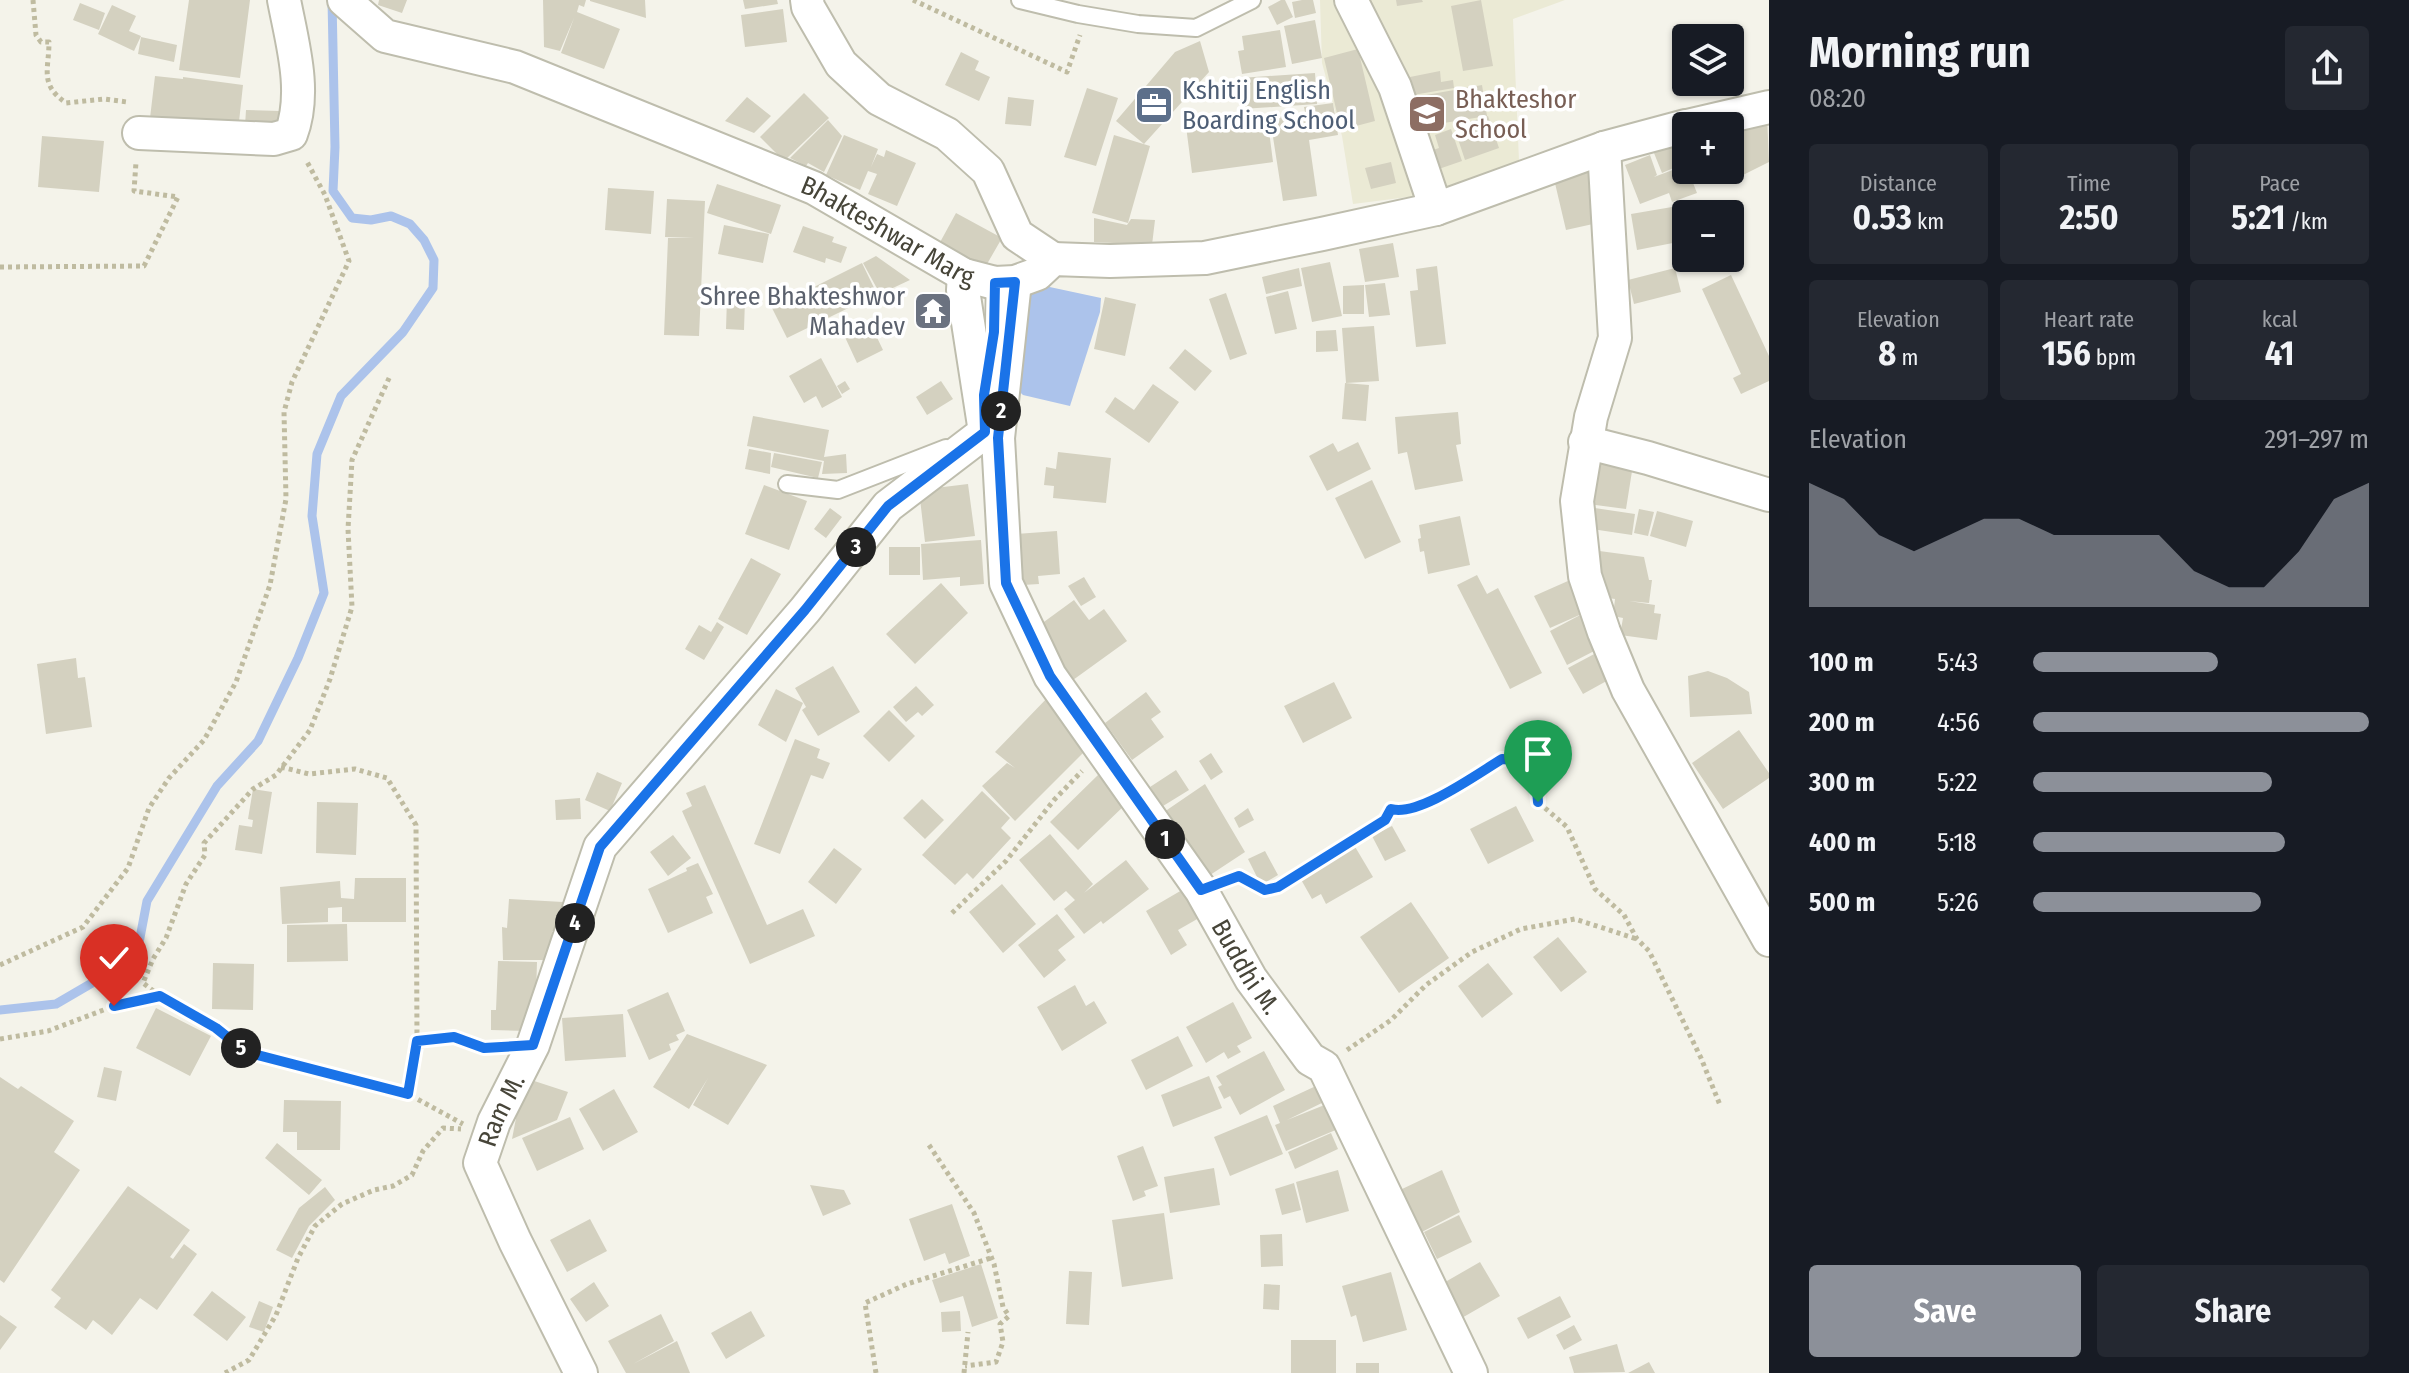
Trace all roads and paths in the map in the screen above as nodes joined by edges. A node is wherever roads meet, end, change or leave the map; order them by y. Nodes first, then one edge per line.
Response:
1 (33, 0) edge
2 (284, 0) edge
3 (344, 0) edge
4 (807, 0) edge
5 (913, 0) edge
6 (1020, 0) edge
7 (1252, 0) edge
8 (1351, 0) edge
9 (1087, 16) junction
10 (1769, 107) edge
11 (1744, 113) edge
12 (1672, 130) edge
13 (139, 133) junction
14 (291, 134) junction
15 (1604, 148) junction
16 (1436, 209) junction
17 (1053, 259) junction
18 (0, 267) edge
19 (992, 280) junction
20 (390, 376) dead end
21 (985, 432) junction
22 (1585, 442) junction
23 (787, 484) dead end
24 (1769, 495) edge
25 (1102, 750) junction
26 (281, 767) junction
27 (1201, 890) junction
28 (952, 913) dead end
29 (1637, 939) junction
30 (1769, 940) edge
31 (0, 965) edge
32 (160, 996) junction
33 (0, 1039) edge
34 (417, 1041) junction
35 (533, 1045) junction
36 (1324, 1067) junction
37 (408, 1094) junction
38 (1720, 1105) dead end
39 (929, 1145) dead end
40 (991, 1258) junction
41 (968, 1332) dead end
42 (964, 1369) edge
43 (225, 1373) edge
44 (581, 1373) edge
45 (876, 1373) edge
46 (1471, 1373) edge

1 - 13 path
2 - 14 street
3 - 19 street, Bhakteshwar Marg
4 - 17 street
5 - 9 path
6 - 9 lane
7 - 9 lane
8 - 16 street
10 - 11 street
12 - 15 street
13 - 14 street
13 - 18 path
14 - 31 path
15 - 16 street
15 - 22 street
16 - 17 street
17 - 19 street, Bhakteshwar Marg
19 - 21 street
19 - 25 street, Buddhi M.
20 - 26 path
21 - 23 lane
21 - 35 street, Ram M.
22 - 24 street
22 - 30 street
25 - 27 street, Buddhi M.
25 - 28 path
26 - 32 path
26 - 34 path
27 - 29 path
27 - 36 street, Buddhi M.
29 - 36 path
29 - 38 path
32 - 33 path
32 - 37 path
34 - 35 path
34 - 37 path
35 - 44 street, Ram M.
36 - 46 street, Buddhi M.
37 - 43 path
39 - 40 path
40 - 42 path
40 - 45 path
41 - 42 path

